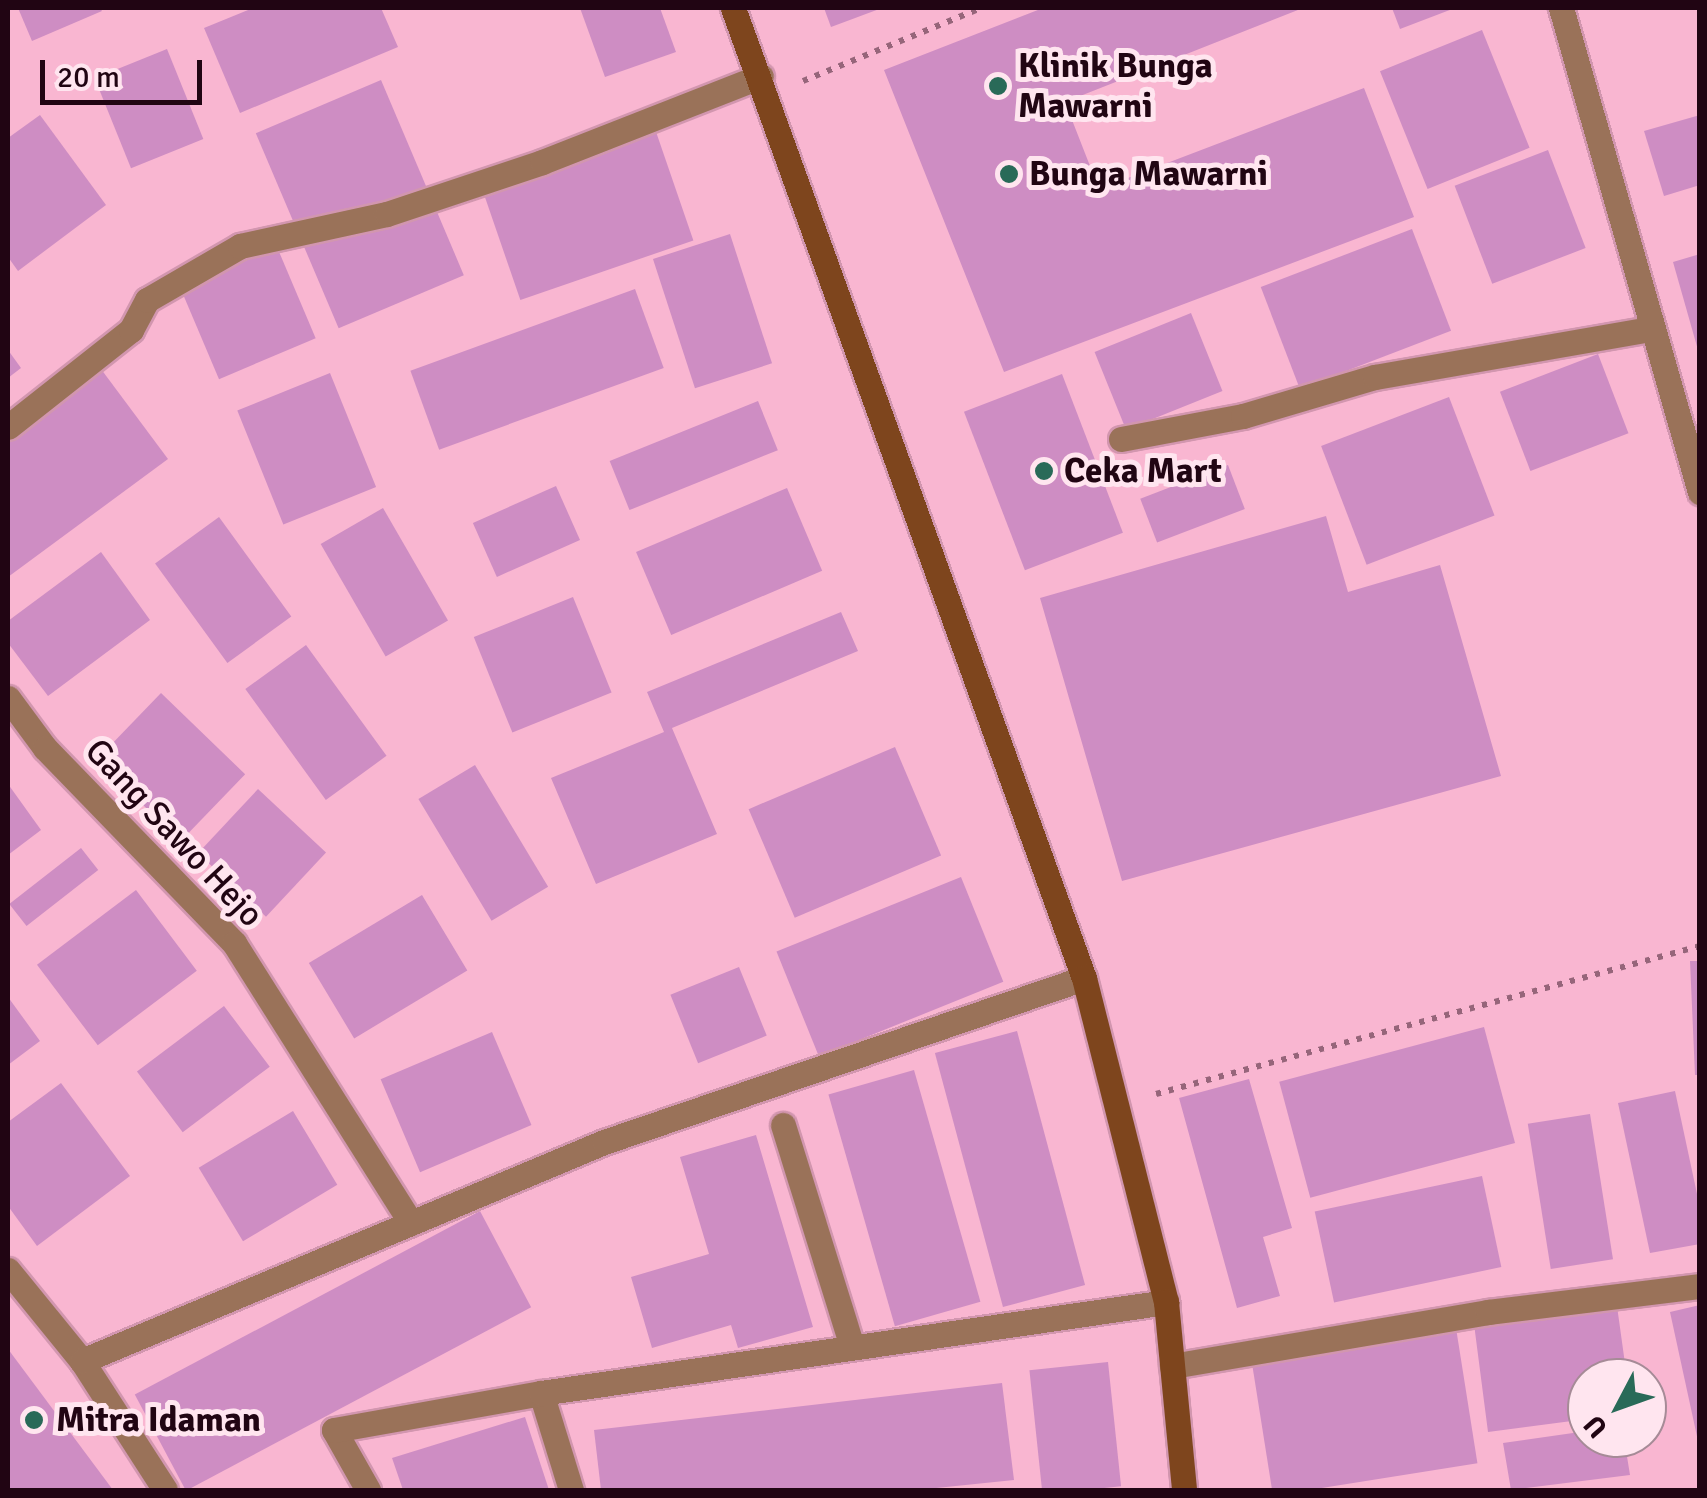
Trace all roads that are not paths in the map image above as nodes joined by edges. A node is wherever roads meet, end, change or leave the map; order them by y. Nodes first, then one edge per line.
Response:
1 (732, 8) edge
2 (1562, 8) edge
3 (765, 86) junction
4 (1650, 329) junction
5 (8, 427) edge
6 (1122, 439) dead end
7 (1700, 492) edge
8 (8, 698) edge
9 (1084, 978) junction
10 (783, 1125) dead end
11 (411, 1223) junction
12 (8, 1270) edge
13 (1700, 1286) edge
14 (1166, 1302) junction
15 (852, 1347) junction
16 (82, 1361) junction
17 (1172, 1366) junction
18 (540, 1393) junction
19 (164, 1490) edge
20 (368, 1490) edge
21 (572, 1490) edge
22 (1184, 1490) edge

1 - 3 main road
2 - 4 street
3 - 5 street
3 - 9 main road
4 - 6 street
4 - 7 street
8 - 11 street, Gang Sawo Hejo
9 - 11 street
9 - 14 main road
10 - 15 street
11 - 16 street
12 - 16 street
13 - 17 street
14 - 15 street
14 - 17 main road
15 - 18 street
16 - 19 street
17 - 22 main road
18 - 20 street
18 - 21 street

